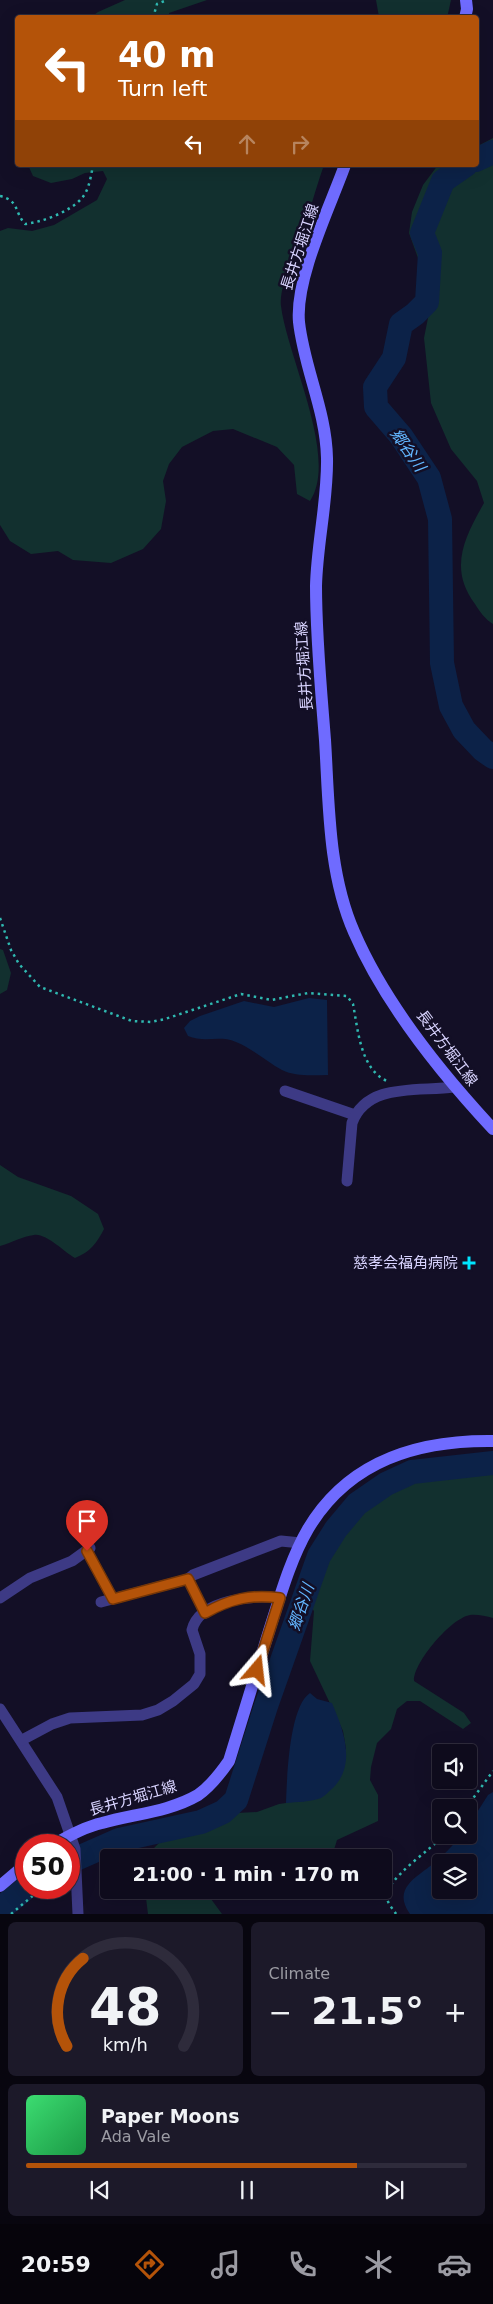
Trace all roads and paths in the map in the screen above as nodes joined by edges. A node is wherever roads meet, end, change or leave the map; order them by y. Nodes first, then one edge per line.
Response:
1 (168, 0) edge
2 (466, 0) edge
3 (154, 15) edge
4 (466, 15) edge
5 (92, 167) edge
6 (344, 167) edge
7 (0, 196) edge
8 (0, 918) edge
9 (391, 1082) dead end
10 (454, 1087) junction
11 (285, 1091) dead end
12 (355, 1115) junction
13 (493, 1129) edge
14 (348, 1181) dead end
15 (493, 1441) edge
16 (300, 1543) junction
17 (188, 1579) junction
18 (0, 1598) edge
19 (280, 1598) junction
20 (113, 1599) junction
21 (101, 1602) dead end
22 (205, 1613) junction
23 (0, 1709) edge
24 (22, 1740) junction
25 (493, 1771) edge
26 (473, 1799) edge
27 (71, 1834) joint
28 (436, 1844) edge
29 (15, 1873) edge
30 (0, 1886) edge
31 (29, 1899) edge
32 (78, 1899) edge
33 (11, 1914) edge
34 (78, 1914) edge
35 (396, 1914) edge

1 - 3 path
2 - 4 main road
5 - 7 path
6 - 10 main road, 長井方堀江線
8 - 9 path
10 - 12 street
10 - 13 main road, 長井方堀江線
11 - 12 street
12 - 14 street
15 - 16 main road, 長井方堀江線
16 - 17 street
16 - 19 main road, 長井方堀江線
17 - 20 street
17 - 22 street
18 - 20 street
19 - 22 street
19 - 27 main road, 長井方堀江線
20 - 21 street
22 - 24 street
23 - 24 street
24 - 27 street
25 - 26 path
28 - 35 path
29 - 30 main road
31 - 33 path
32 - 34 street

